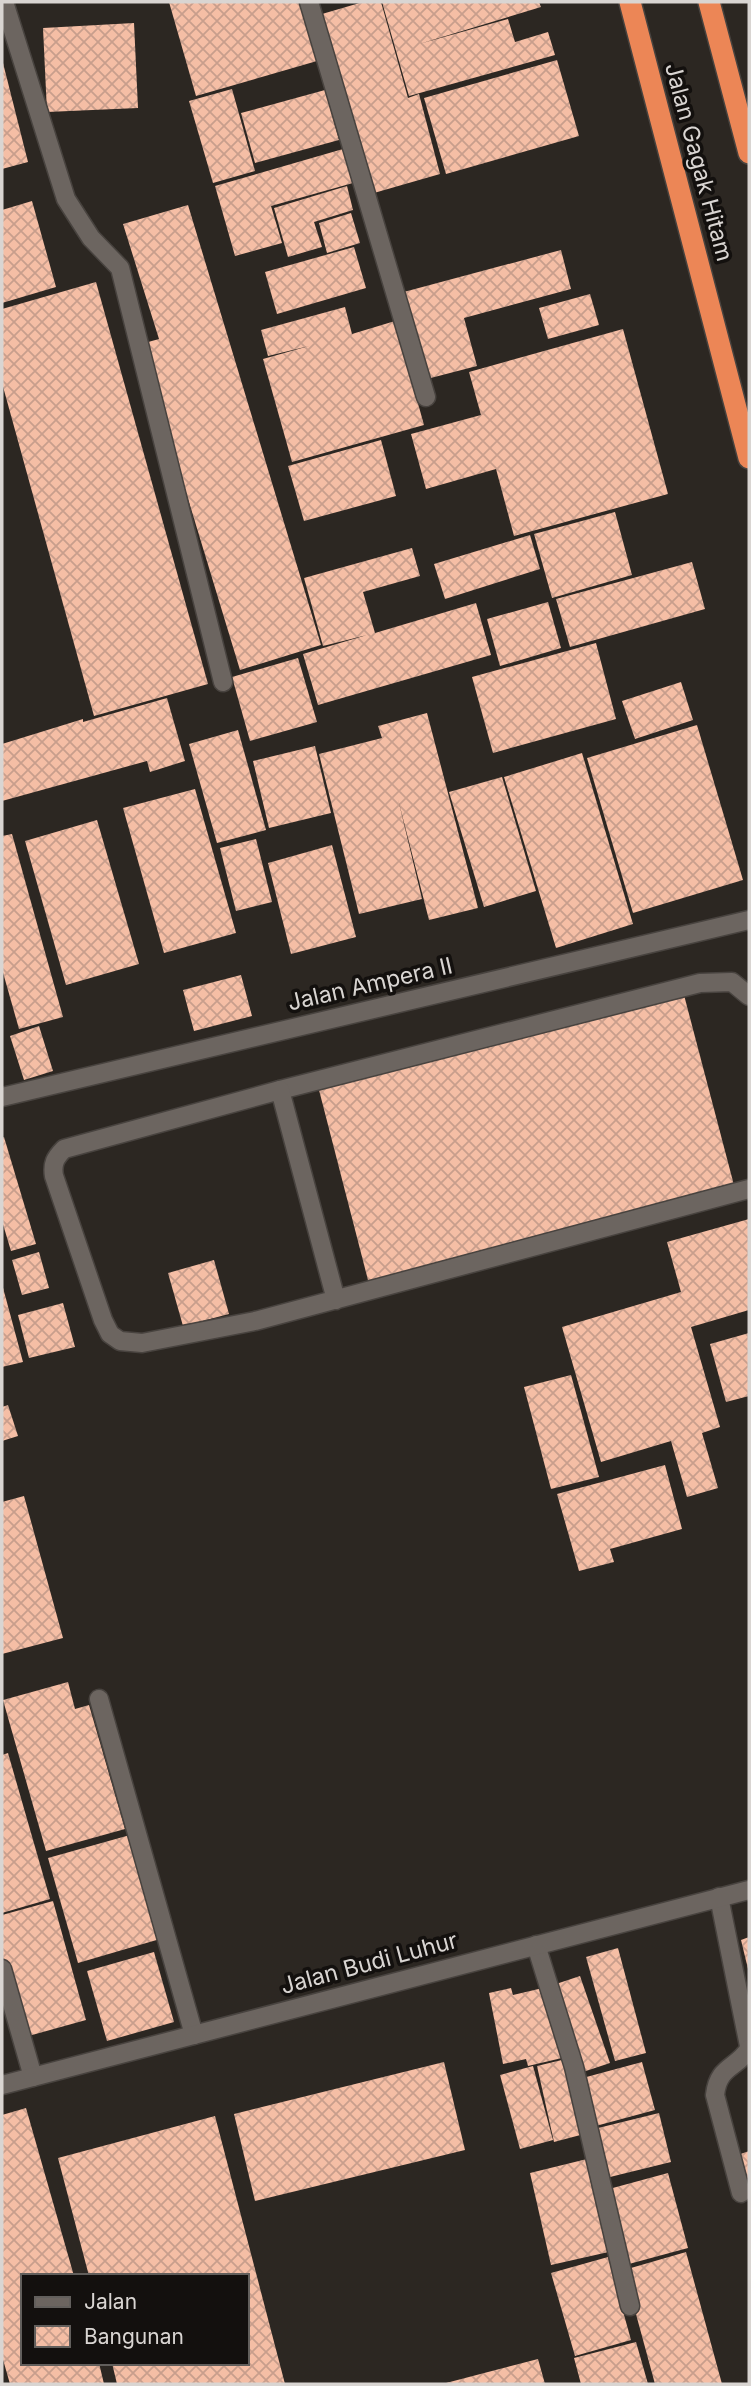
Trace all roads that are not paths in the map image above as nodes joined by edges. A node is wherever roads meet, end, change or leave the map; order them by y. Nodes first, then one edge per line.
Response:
1 (4, 2) edge
2 (309, 2) edge
3 (630, 2) edge
4 (709, 2) edge
5 (749, 153) edge
6 (426, 397) dead end
7 (749, 458) edge
8 (223, 682) dead end
9 (749, 920) edge
10 (749, 996) edge
11 (280, 1090) junction
12 (2, 1097) edge
13 (749, 1189) edge
14 (336, 1300) junction
15 (99, 1699) dead end
16 (749, 1890) edge
17 (719, 1897) junction
18 (536, 1945) junction
19 (2, 1969) edge
20 (194, 2035) junction
21 (749, 2047) edge
22 (33, 2077) junction
23 (2, 2085) edge
24 (741, 2193) dead end
25 (630, 2306) dead end

1 - 8 street
2 - 6 street
3 - 7 highway, Jalan Gagak Hitam
4 - 5 highway
9 - 12 street, Jalan Ampera II
10 - 11 street
11 - 14 street
11 - 14 street
13 - 14 street
15 - 20 street
16 - 17 street, Jalan Budi Luhur
17 - 18 street, Jalan Budi Luhur
17 - 21 street
18 - 20 street, Jalan Budi Luhur
18 - 25 street
19 - 22 street
20 - 22 street, Jalan Budi Luhur
21 - 24 street
22 - 23 street, Jalan Budi Luhur

